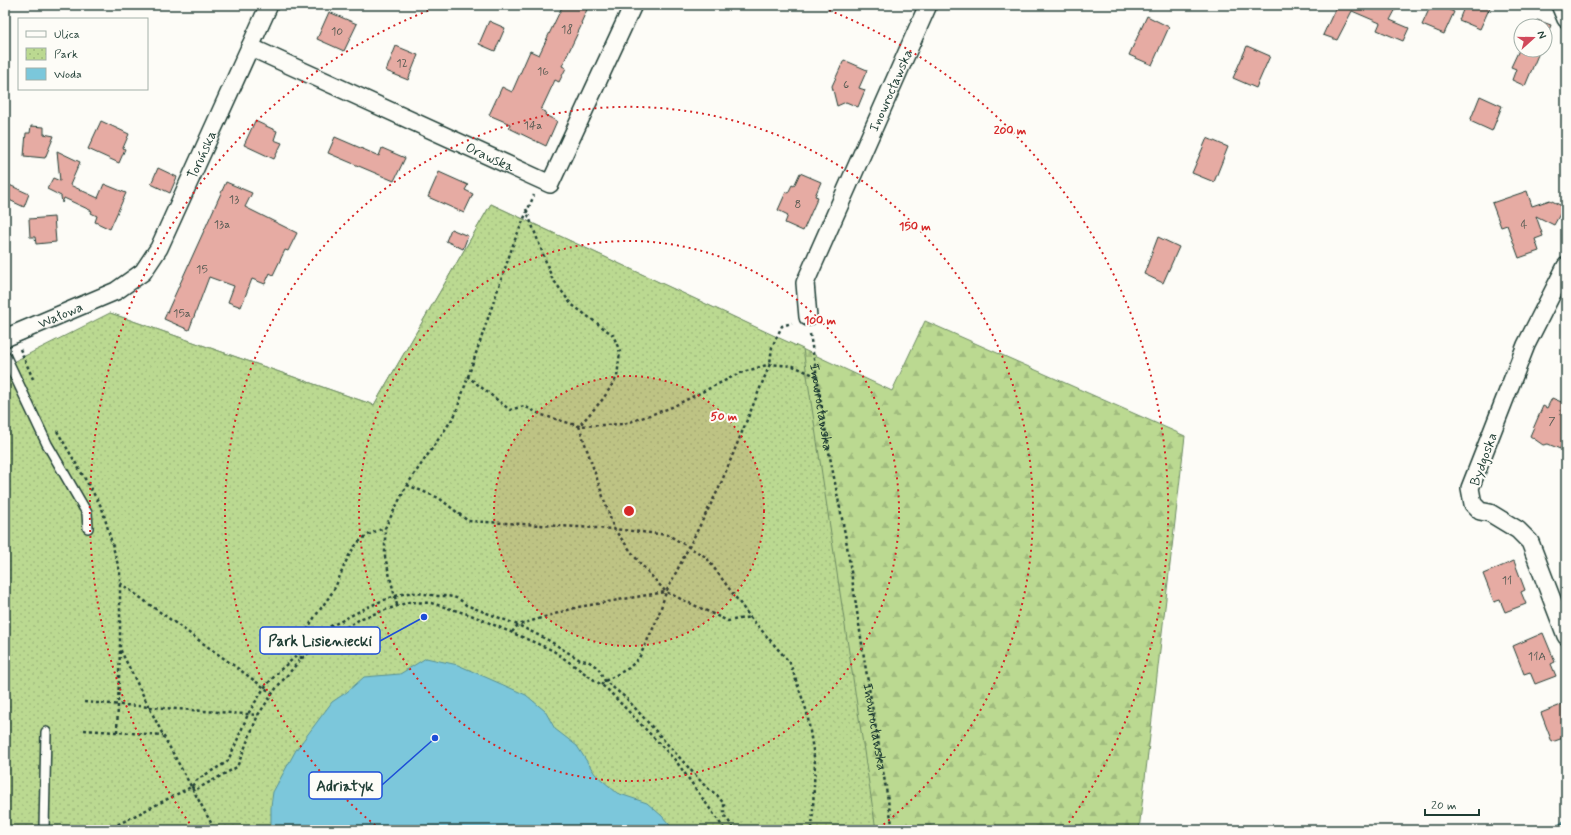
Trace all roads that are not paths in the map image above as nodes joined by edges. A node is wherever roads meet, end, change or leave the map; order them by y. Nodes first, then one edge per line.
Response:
1 (269, 5) edge
2 (633, 5) edge
3 (928, 5) edge
4 (1560, 5) edge
5 (1566, 19) edge
6 (250, 47) junction
7 (1566, 266) edge
8 (116, 292) joint
9 (808, 317) road end
10 (9, 336) edge
11 (5, 355) edge
12 (47, 444) junction
13 (48, 461) dead end
14 (88, 528) dead end
15 (1565, 631) edge
16 (46, 732) dead end
17 (44, 830) edge

1 - 6 street, Toruńska
2 - 6 street, Orawska
3 - 9 street, Inowrocławska
4 - 5 street
6 - 8 street, Toruńska
7 - 15 street, Bydgoska
8 - 10 street, Wałowa
11 - 12 lane
12 - 13 lane
12 - 14 lane
16 - 17 lane

